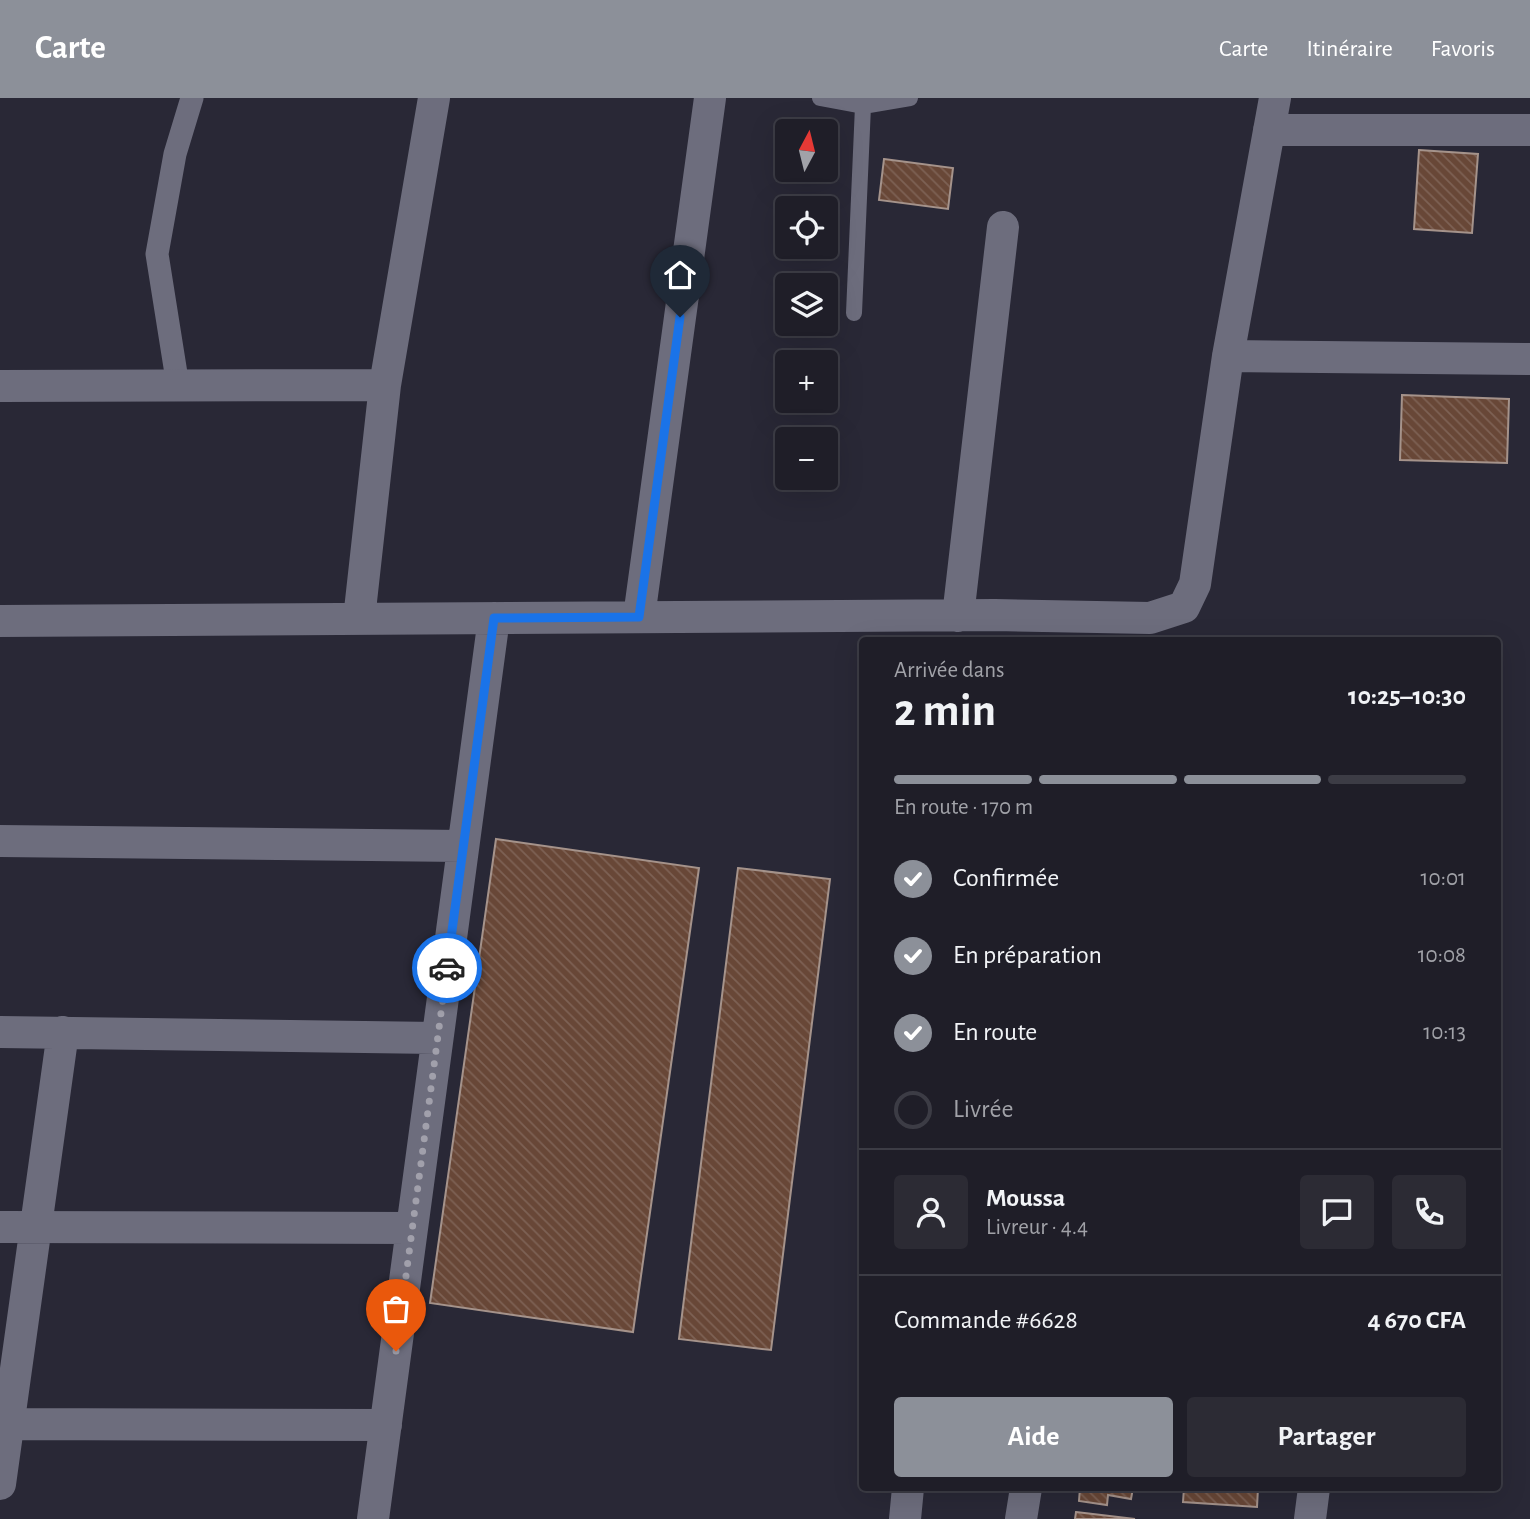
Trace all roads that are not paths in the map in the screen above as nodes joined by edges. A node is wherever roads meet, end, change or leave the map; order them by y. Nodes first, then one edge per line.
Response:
1 (192, 98) edge
2 (434, 98) edge
3 (710, 98) edge
4 (820, 98) edge
5 (910, 98) edge
6 (1275, 98) edge
7 (859, 102) edge
8 (1269, 130) junction
9 (1530, 130) edge
10 (1003, 226) dead end
11 (854, 313) dead end
12 (1228, 356) junction
13 (1530, 359) edge
14 (385, 385) junction
15 (0, 386) edge
16 (178, 386) junction
17 (958, 616) junction
18 (639, 617) junction
19 (494, 618) junction
20 (359, 619) junction
21 (0, 621) edge
22 (994, 628) edge
23 (0, 841) edge
24 (463, 846) junction
25 (0, 1032) edge
26 (63, 1032) junction
27 (438, 1038) junction
28 (0, 1227) edge
29 (36, 1227) junction
30 (412, 1228) junction
31 (4, 1424) edge
32 (386, 1425) junction
33 (0, 1483) edge
34 (908, 1491) edge
35 (1026, 1491) edge
36 (1314, 1491) edge
37 (373, 1519) edge
38 (905, 1519) edge
39 (1021, 1519) edge
40 (1310, 1519) edge

1 - 16 street
2 - 14 street
3 - 18 street
4 - 7 lane
5 - 7 lane
6 - 8 street
7 - 11 lane
8 - 9 street
8 - 12 street
10 - 17 street
12 - 13 street
12 - 22 street
14 - 16 street
14 - 20 street
15 - 16 street
17 - 18 street
17 - 22 street
18 - 19 street
19 - 20 street
19 - 24 street
20 - 21 street
23 - 24 street
24 - 27 street
25 - 26 street
26 - 27 street
26 - 29 street
27 - 30 street
28 - 29 street
29 - 30 street
29 - 31 street
30 - 32 street
31 - 32 street
31 - 33 street
32 - 37 street
34 - 38 street
35 - 39 street
36 - 40 street

